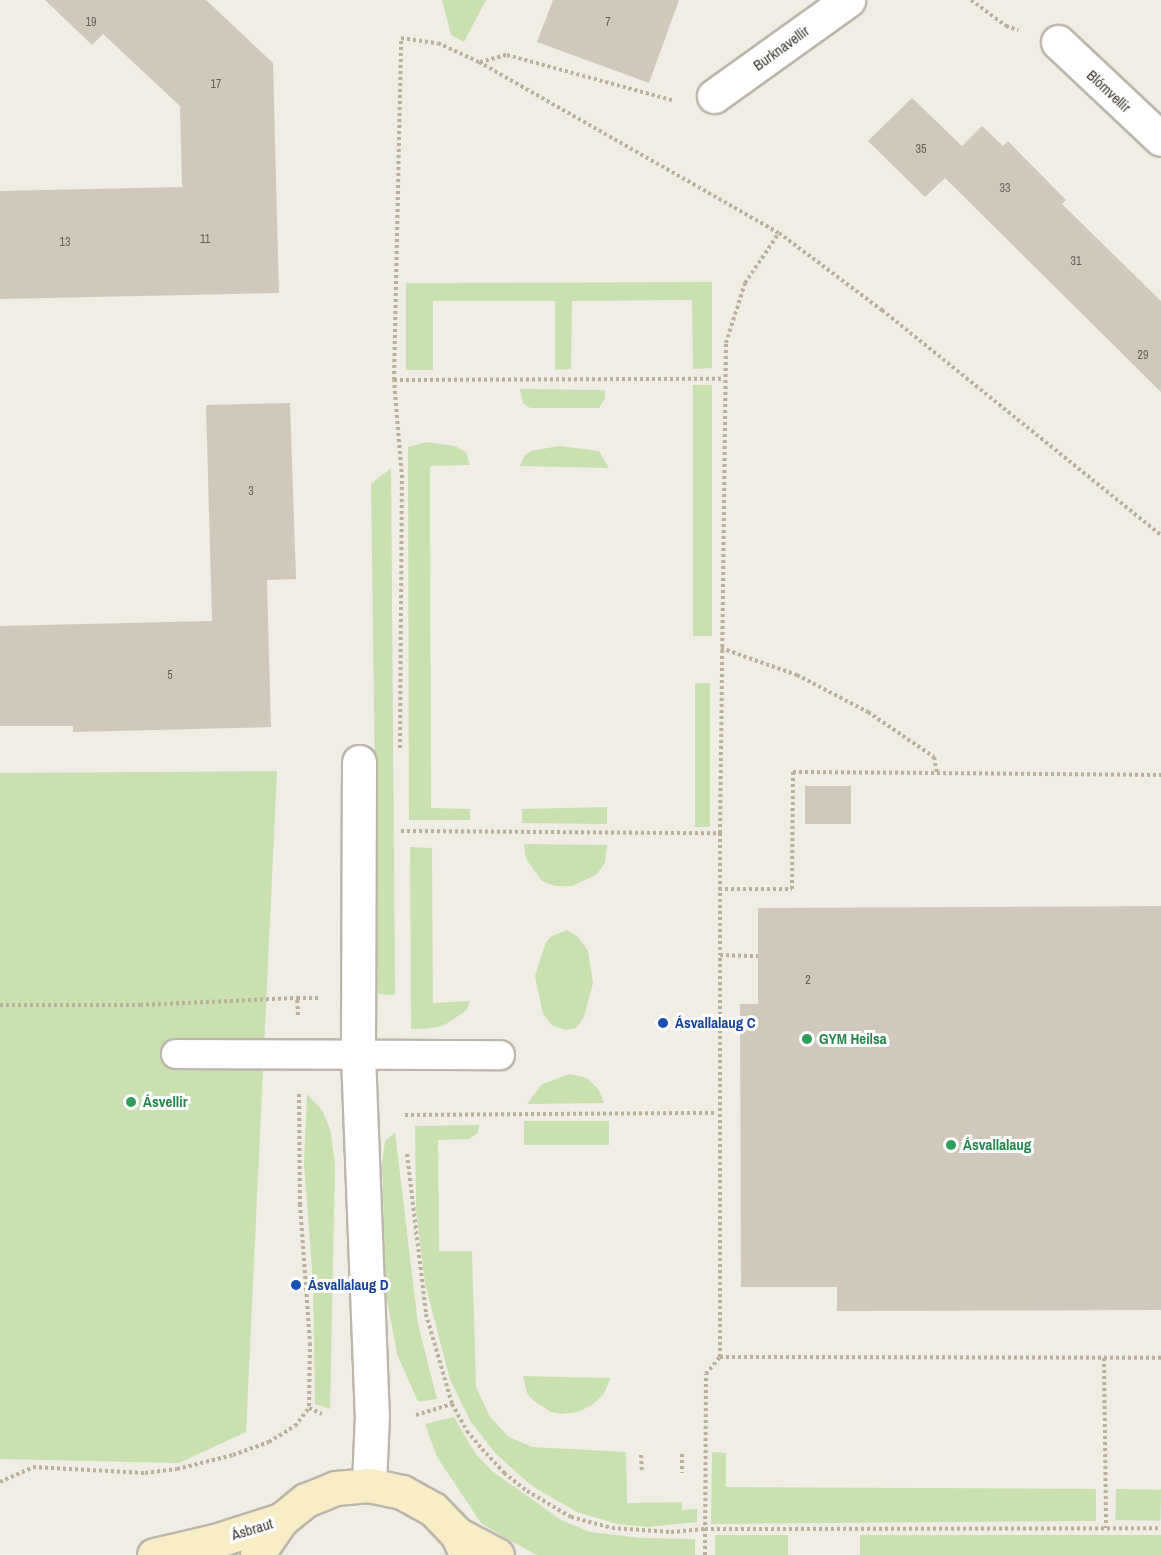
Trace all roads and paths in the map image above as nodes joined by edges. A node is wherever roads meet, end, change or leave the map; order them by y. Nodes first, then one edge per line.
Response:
1 (848, 0) edge
2 (971, 0) edge
3 (1006, 26) dead end
4 (1058, 42) dead end
5 (479, 62) junction
6 (714, 96) joint
7 (1161, 139) edge
8 (779, 233) junction
9 (724, 379) junction
10 (394, 380) junction
11 (1161, 535) edge
12 (721, 648) junction
13 (400, 749) dead end
14 (359, 762) dead end
15 (937, 773) junction
16 (1161, 774) edge
17 (400, 820) dead end
18 (400, 831) junction
19 (720, 833) junction
20 (400, 843) dead end
21 (719, 890) junction
22 (720, 955) junction
23 (758, 956) dead end
24 (297, 998) dead end
25 (0, 1005) edge
26 (176, 1054) dead end
27 (298, 1055) junction
28 (358, 1055) junction
29 (403, 1055) junction
30 (500, 1055) dead end
31 (717, 1113) junction
32 (405, 1115) junction
33 (405, 1125) dead end
34 (407, 1145) dead end
35 (720, 1357) junction
36 (1104, 1358) junction
37 (1161, 1358) edge
38 (452, 1404) junction
39 (309, 1408) junction
40 (322, 1414) dead end
41 (416, 1415) dead end
42 (682, 1454) dead end
43 (641, 1455) dead end
44 (642, 1473) dead end
45 (682, 1473) dead end
46 (1, 1482) edge
47 (369, 1485) junction
48 (280, 1520) junction
49 (1106, 1528) junction
50 (1161, 1528) edge
51 (705, 1529) junction
52 (462, 1545) edge
53 (154, 1555) edge
54 (257, 1555) edge
55 (497, 1555) edge
56 (705, 1555) edge

1 - 6 street, Burknavellir
2 - 3 path
4 - 7 street, Blómvellir
5 - 6 path
5 - 8 path
5 - 10 path
8 - 9 path
8 - 11 path
9 - 10 path
9 - 12 path
10 - 13 path
12 - 15 path
12 - 19 path
14 - 28 street
15 - 16 path
15 - 21 path
17 - 18 path
18 - 19 path
18 - 20 path
19 - 21 path
21 - 22 path
22 - 23 path
22 - 31 path
24 - 25 path
26 - 27 lane
27 - 28 lane
27 - 39 path
28 - 29 lane
28 - 47 street
29 - 30 lane
29 - 32 path
31 - 32 path
31 - 35 path
32 - 33 path
34 - 38 path
35 - 36 path
35 - 51 path
36 - 37 path
36 - 49 path
38 - 41 path
38 - 51 path
39 - 40 path
39 - 46 path
42 - 45 path
43 - 44 path
47 - 48 street
47 - 52 street
48 - 53 street, Ásbraut
48 - 54 street
49 - 50 path
49 - 51 path
51 - 56 path
52 - 55 street

